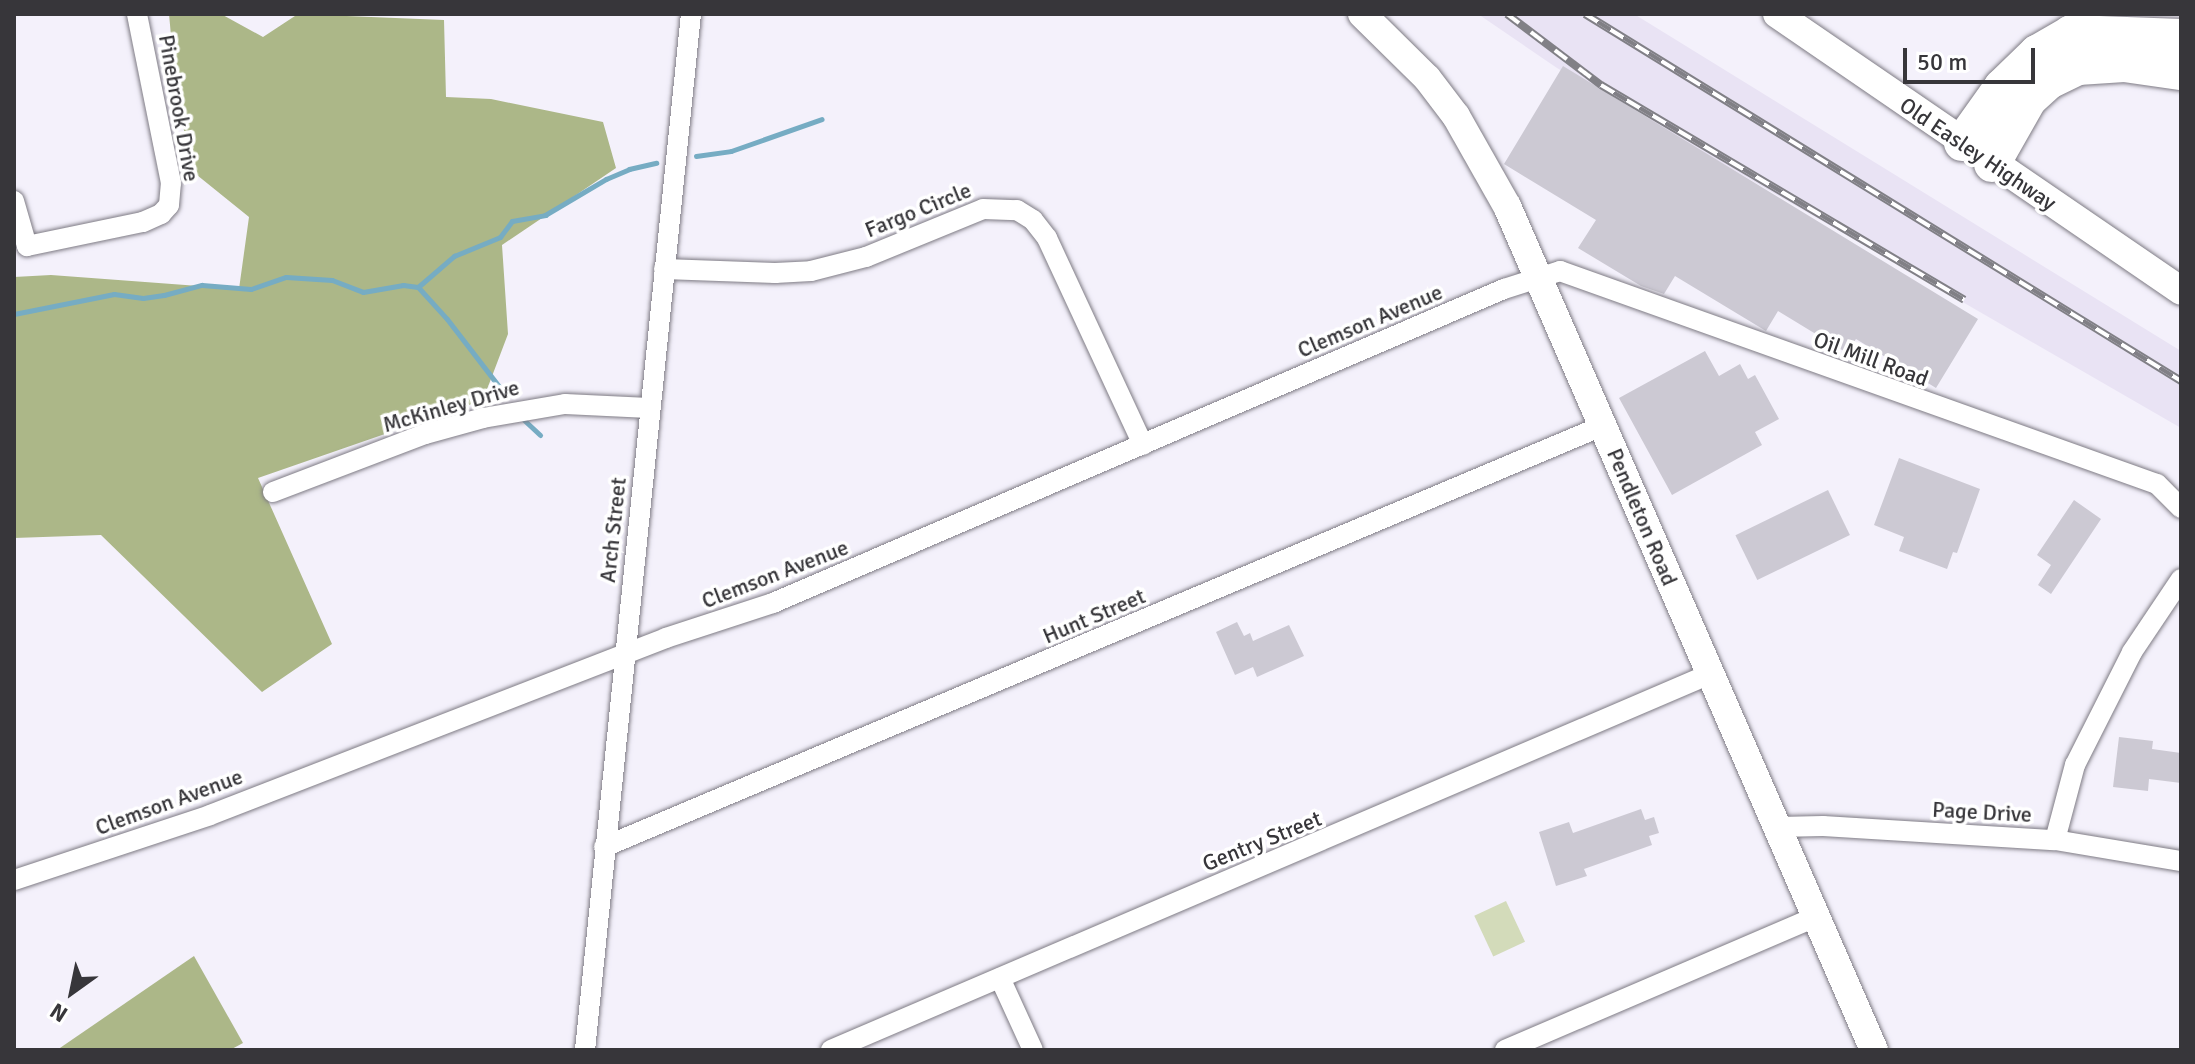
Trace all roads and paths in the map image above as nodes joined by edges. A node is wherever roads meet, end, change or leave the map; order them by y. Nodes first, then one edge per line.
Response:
1 (137, 14) edge
2 (1362, 14) edge
3 (1777, 14) edge
4 (692, 15) edge
5 (2181, 37) edge
6 (2181, 72) edge
7 (1962, 143) junction
8 (1992, 164) junction
9 (14, 201) edge
10 (664, 269) junction
11 (1538, 277) junction
12 (2181, 291) edge
13 (649, 408) junction
14 (1602, 426) junction
15 (1143, 445) junction
16 (273, 492) dead end
17 (2181, 508) edge
18 (2181, 579) edge
19 (624, 654) junction
20 (1710, 674) junction
21 (1778, 827) junction
22 (2055, 840) junction
23 (604, 847) junction
24 (2181, 861) edge
25 (14, 880) edge
26 (1815, 917) junction
27 (1000, 978) junction
28 (585, 1050) edge
29 (831, 1050) edge
30 (1033, 1050) edge
31 (1505, 1050) edge
32 (1874, 1050) edge

1 - 9 street, Pinebrook Drive
2 - 11 street, Pendleton Road
3 - 7 street, Old Easley Highway
4 - 10 street, Arch Street
5 - 7 highway
6 - 8 highway
7 - 8 street, Old Easley Highway
8 - 12 street, Old Easley Highway
10 - 13 street, Arch Street
10 - 15 street, Fargo Circle
11 - 14 street, Pendleton Road
11 - 15 street, Clemson Avenue
11 - 17 street, Oil Mill Road
13 - 16 street, McKinley Drive
13 - 19 street, Arch Street
14 - 20 street, Pendleton Road
14 - 23 street, Hunt Street
15 - 19 street, Clemson Avenue
18 - 22 street
19 - 23 street, Arch Street
19 - 25 street, Clemson Avenue
20 - 21 street, Pendleton Road
20 - 27 street, Gentry Street
21 - 22 street, Page Drive
21 - 26 street, Pendleton Road
22 - 24 street, Page Drive
23 - 28 street, Arch Street
26 - 31 street
26 - 32 street, Pendleton Road
27 - 29 street, Gentry Street
27 - 30 street

